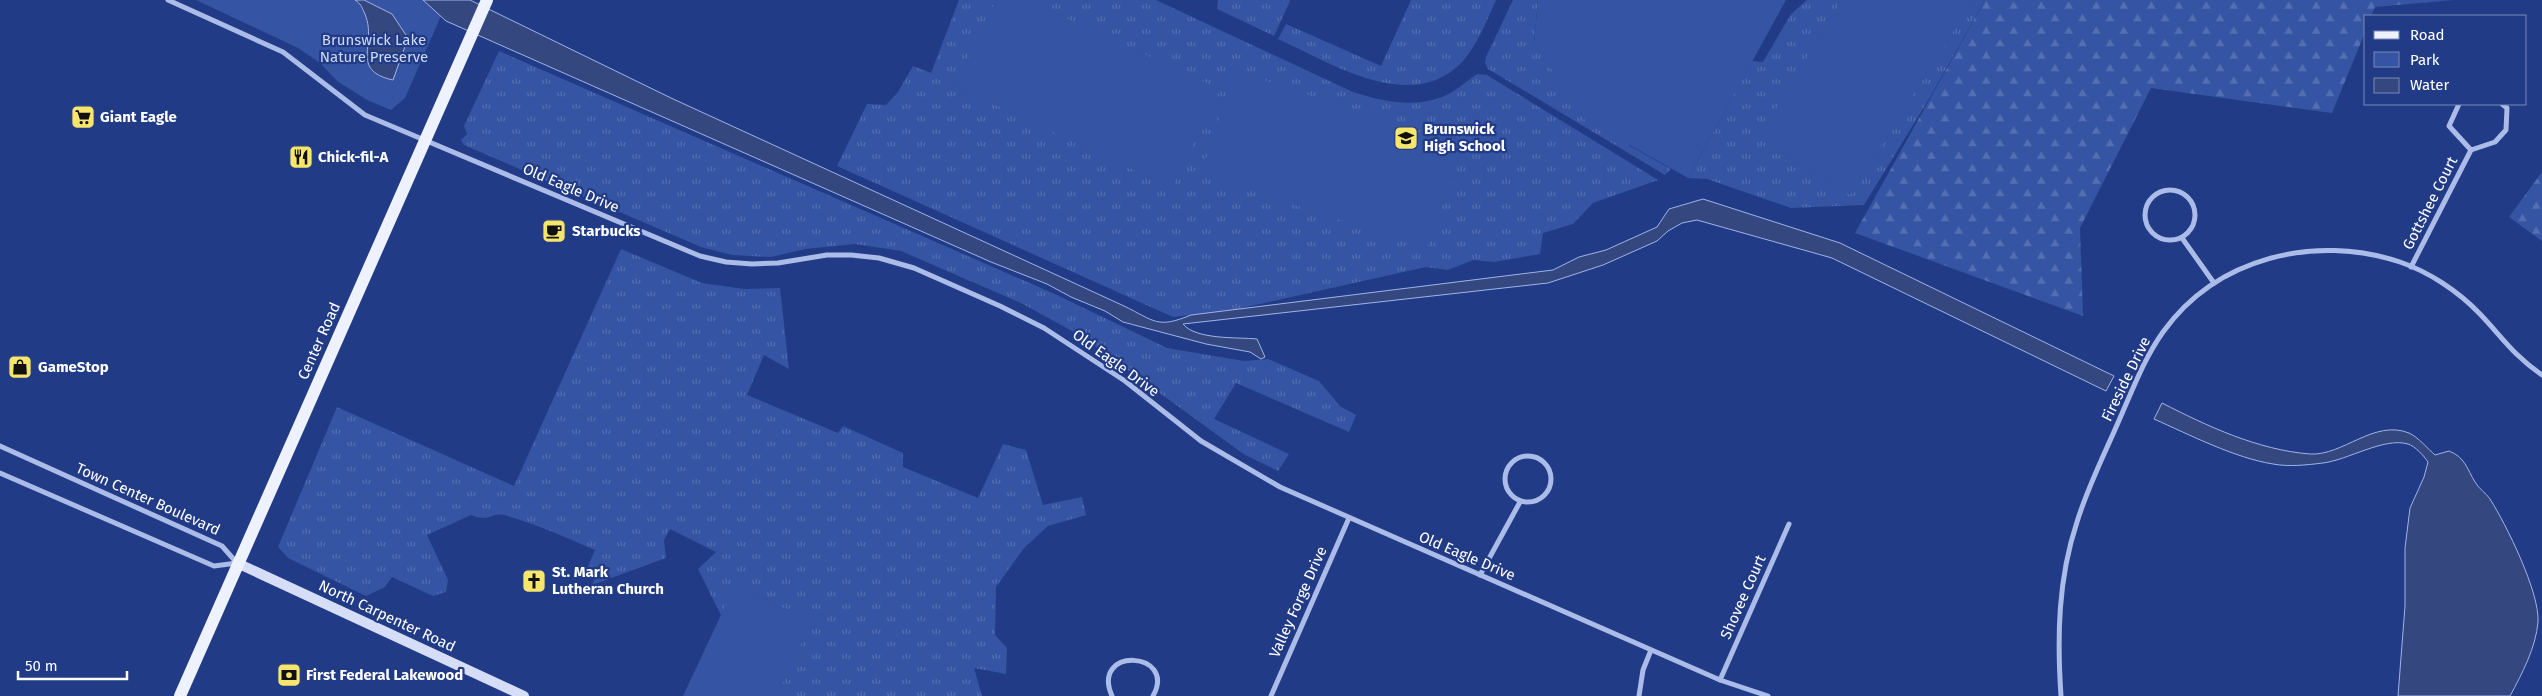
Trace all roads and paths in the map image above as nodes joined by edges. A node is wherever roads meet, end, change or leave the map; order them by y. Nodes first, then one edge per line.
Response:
1 (168, 0) edge
2 (487, 0) edge
3 (2459, 105) edge
4 (2503, 105) edge
5 (426, 140) junction
6 (2471, 150) junction
7 (2182, 238) junction
8 (2412, 266) junction
9 (2214, 283) junction
10 (2542, 375) edge
11 (0, 446) edge
12 (0, 472) edge
13 (1520, 502) junction
14 (1349, 518) junction
15 (1789, 524) dead end
16 (237, 563) junction
17 (1480, 575) junction
18 (1652, 650) junction
19 (1720, 680) junction
20 (1156, 695) edge
21 (180, 696) edge
22 (524, 696) edge
23 (1112, 696) edge
24 (1271, 696) edge
25 (1639, 696) edge
26 (1768, 696) edge
27 (2061, 696) edge

1 - 5 street, Old Eagle Drive
2 - 5 main road, Center Road
3 - 6 street, Gottshee Court
4 - 6 street, Gottshee Court
5 - 14 street, Old Eagle Drive
5 - 16 main road, Center Road
6 - 8 street, Gottshee Court
7 - 7 street
7 - 9 street
8 - 9 street, Fireside Drive
8 - 10 street, Fireside Drive
9 - 27 street, Fireside Drive
11 - 16 street, Town Center Boulevard
12 - 16 street
13 - 13 street
13 - 17 street
14 - 17 street, Old Eagle Drive
14 - 24 street, Valley Forge Drive
15 - 19 street, Shovee Court
16 - 21 main road, Center Road
16 - 22 street, North Carpenter Road
17 - 18 street, Old Eagle Drive
18 - 19 street, Old Eagle Drive
18 - 25 street
19 - 26 street, Old Eagle Drive
20 - 23 street

